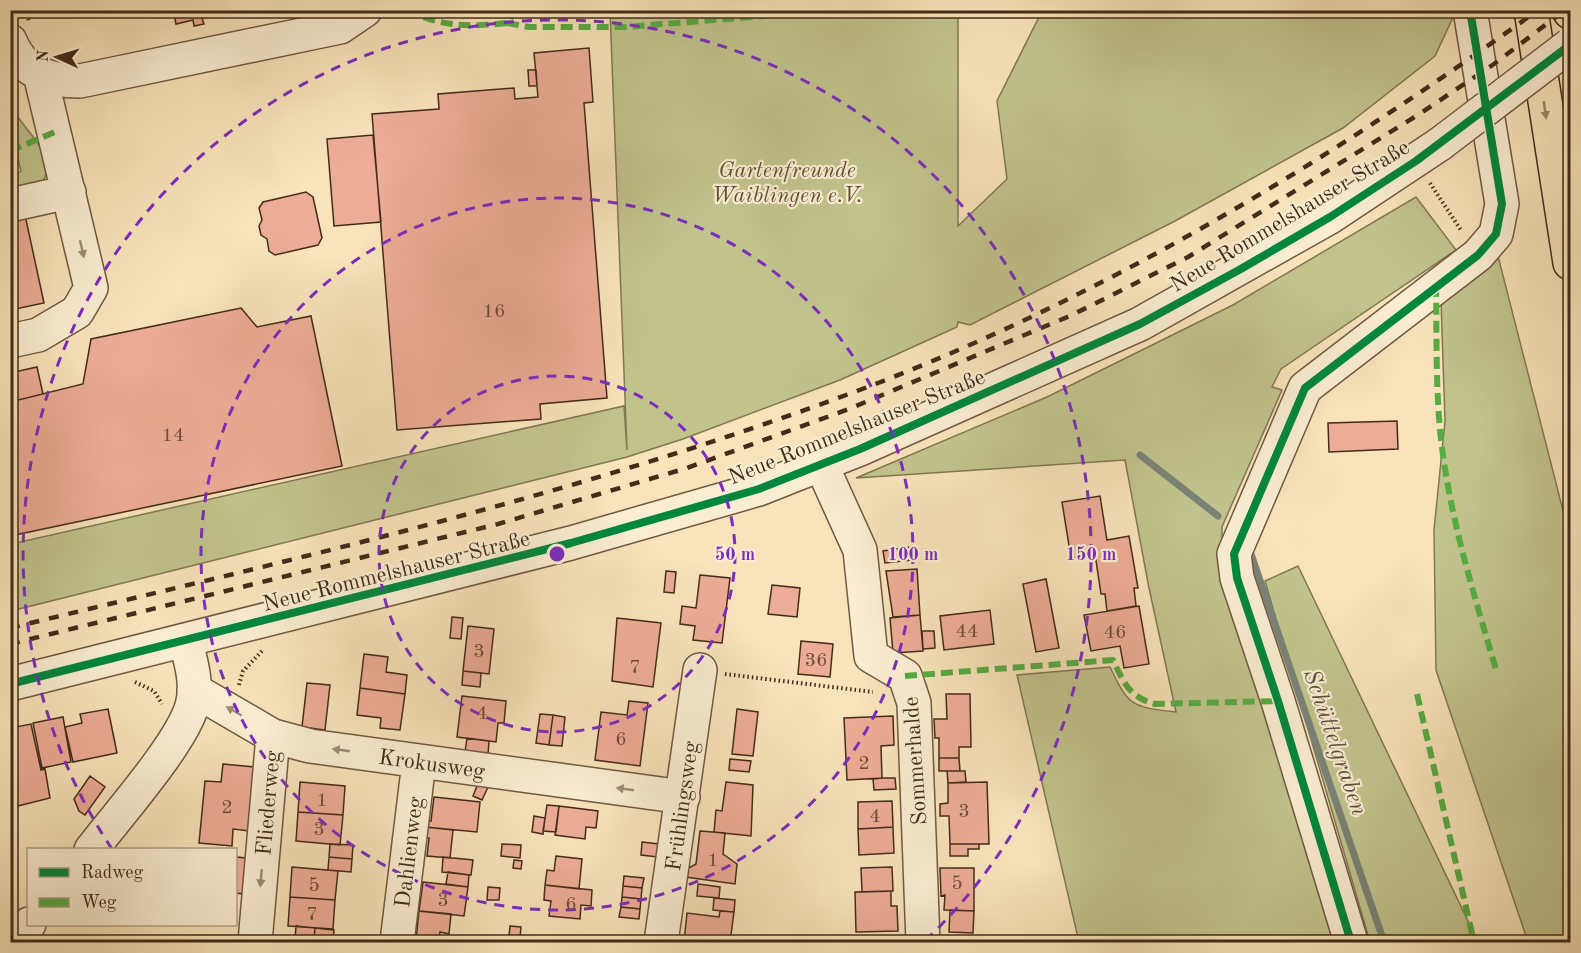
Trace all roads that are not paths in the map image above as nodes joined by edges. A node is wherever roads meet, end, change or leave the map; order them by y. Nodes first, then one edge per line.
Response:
1 (365, 10) edge
2 (1470, 10) edge
3 (1531, 10) edge
4 (10, 41) edge
5 (1570, 45) edge
6 (40, 74) junction
7 (69, 192) junction
8 (10, 205) edge
9 (1570, 263) edge
10 (10, 341) edge
11 (821, 464) junction
12 (186, 642) junction
13 (714, 673) road end
14 (10, 684) edge
15 (194, 690) junction
16 (273, 736) junction
17 (419, 762) junction
18 (683, 797) junction
19 (92, 848) edge
20 (27, 926) edge
21 (13, 942) edge
22 (255, 942) edge
23 (397, 942) edge
24 (661, 942) edge
25 (923, 942) edge
26 (1351, 942) edge

1 - 6 street
2 - 26 street
3 -> 9 highway
4 - 6 street
5 - 11 street, Neue Rommelshauser Straße, bridge
6 - 7 street
7 - 8 street
7 -> 10 street
11 - 12 street, Neue Rommelshauser Straße
11 - 25 street, Sommerhalde
12 - 14 street, Neue Rommelshauser Straße
12 - 15 street
13 - 18 street, Frühlingsweg
16 -> 15 street, Krokusweg
15 - 19 street
17 -> 16 street, Krokusweg
16 -> 22 street, Fliederweg
18 -> 17 street, Krokusweg
17 - 23 street, Dahlienweg
18 - 24 street, Frühlingsweg
20 - 21 street

